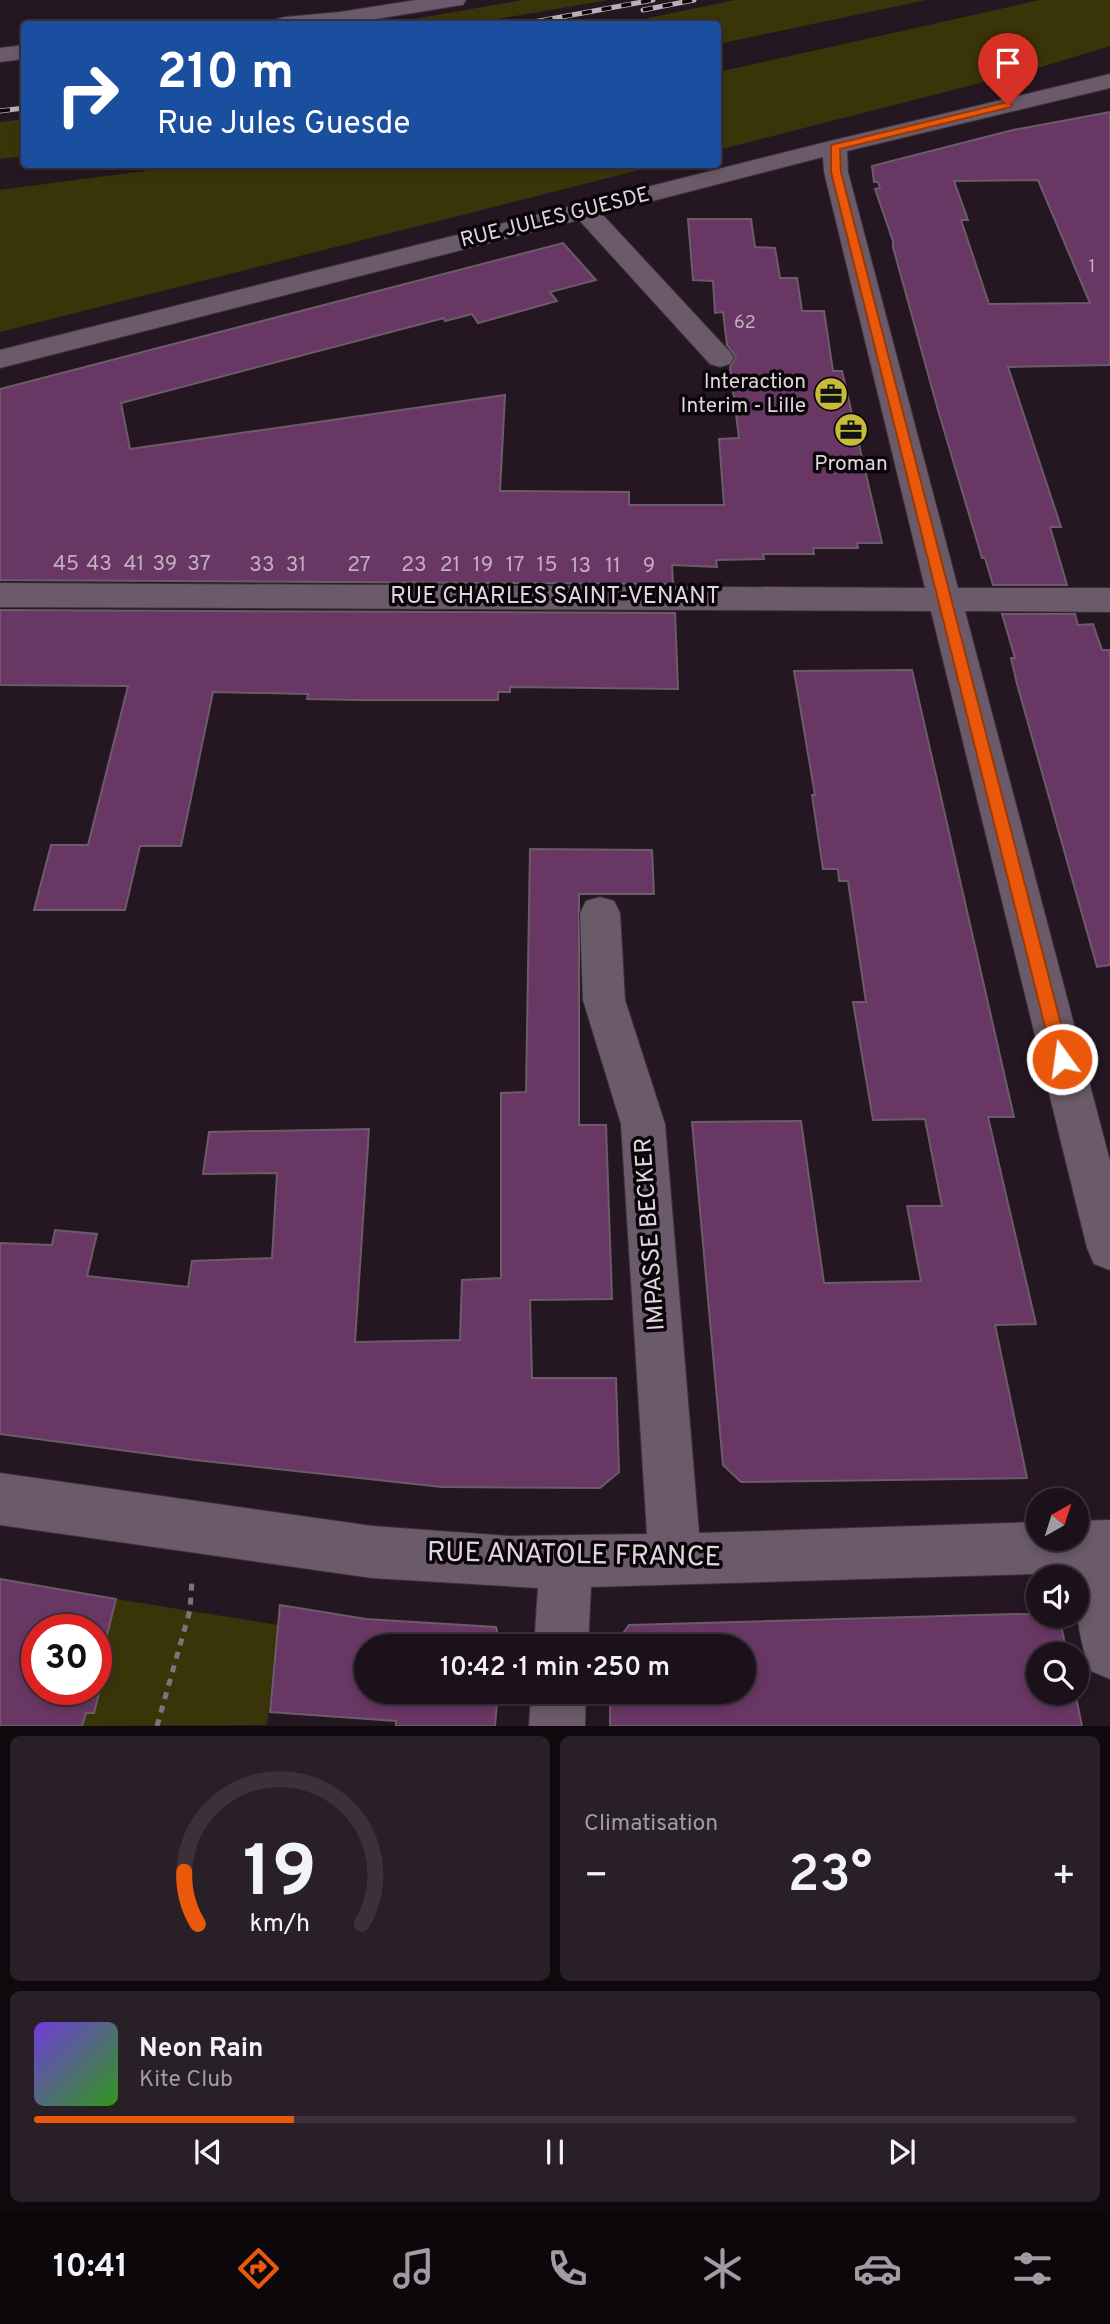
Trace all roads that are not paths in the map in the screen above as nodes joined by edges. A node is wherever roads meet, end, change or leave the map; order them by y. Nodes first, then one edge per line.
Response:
1 (455, 0) edge
2 (318, 21) edge
3 (21, 52) edge
4 (0, 55) edge
5 (1110, 81) edge
6 (835, 147) junction
7 (585, 211) junction
8 (720, 358) dead end
9 (0, 359) edge
10 (0, 595) edge
11 (945, 600) junction
12 (1110, 600) edge
13 (600, 913) dead end
14 (1110, 1248) edge
15 (0, 1499) edge
16 (1099, 1547) edge
17 (674, 1560) junction
18 (566, 1562) junction
19 (562, 1634) edge
20 (1110, 1652) edge
21 (558, 1704) edge
22 (557, 1726) edge

1 - 2 street
3 - 4 street
5 - 6 street, RUE JULES GUESDE
6 - 7 street, RUE JULES GUESDE
6 - 11 street
7 - 8 street
7 - 9 street, RUE JULES GUESDE
10 - 11 street, RUE CHARLES SAINT-VENANT
11 - 12 street, RUE CHARLES SAINT-VENANT
11 - 14 street
13 - 17 street, IMPASSE BECKER
15 - 18 street, RUE ANATOLE FRANCE
16 - 17 street, RUE ANATOLE FRANCE
16 - 20 street
17 - 18 street, RUE ANATOLE FRANCE
18 - 19 street
21 - 22 street

